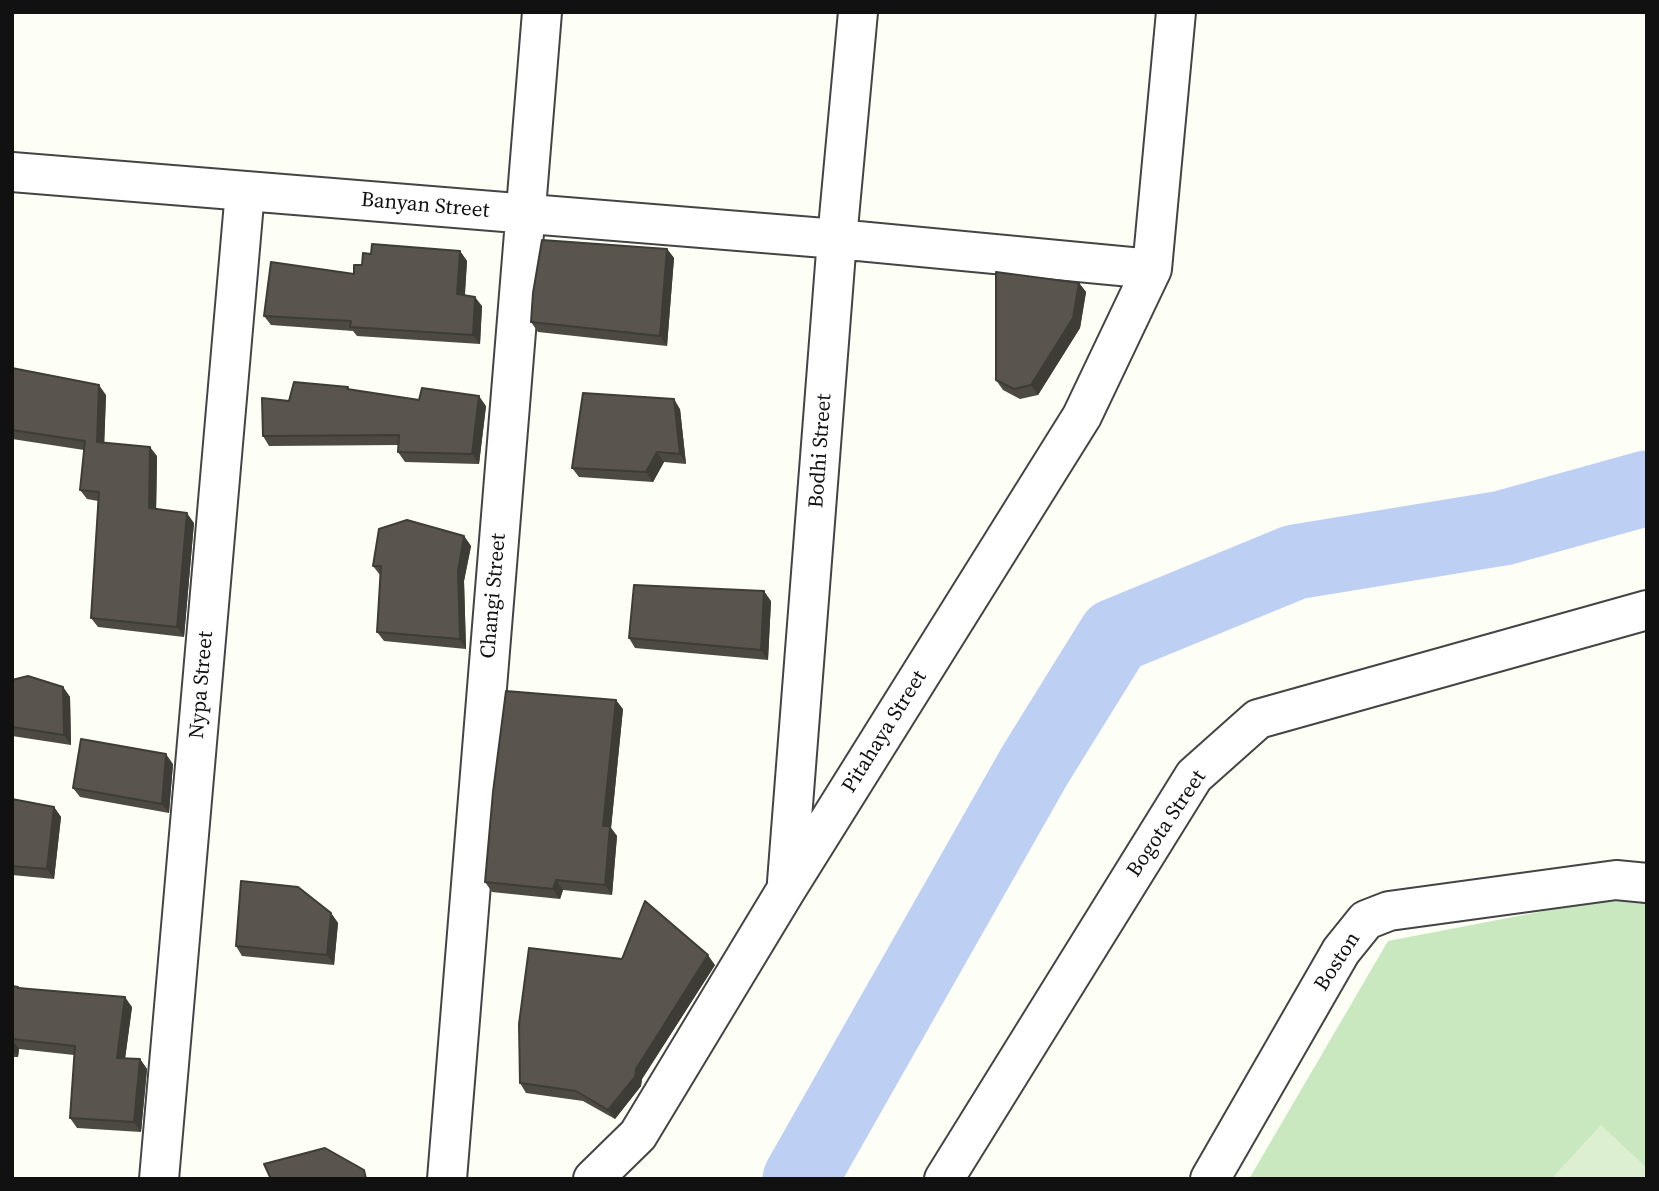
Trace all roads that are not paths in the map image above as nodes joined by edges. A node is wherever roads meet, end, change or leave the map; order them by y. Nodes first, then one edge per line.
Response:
1 (542, 12) edge
2 (858, 12) edge
3 (1176, 12) edge
4 (12, 172) edge
5 (245, 191) junction
6 (525, 214) junction
7 (837, 239) junction
8 (1152, 269) junction
9 (1647, 610) edge
10 (1647, 883) edge
11 (786, 890) junction
12 (159, 1179) edge
13 (447, 1179) edge
14 (593, 1179) edge
15 (944, 1179) edge
16 (1210, 1179) edge

1 - 6 street, Changi Street
2 - 7 street, Bodhi Street
3 - 8 street
4 - 5 street, Banyan Street
5 - 6 street, Banyan Street
5 - 12 street, Nypa Street
6 - 7 street, Banyan Street
6 - 13 street, Changi Street
7 - 8 street, Banyan Street
7 - 11 street, Bodhi Street
8 - 11 street, Pitahaya Street
9 - 15 street, Bogota Street
10 - 16 street, Boston
11 - 14 street, Pitahaya Street

